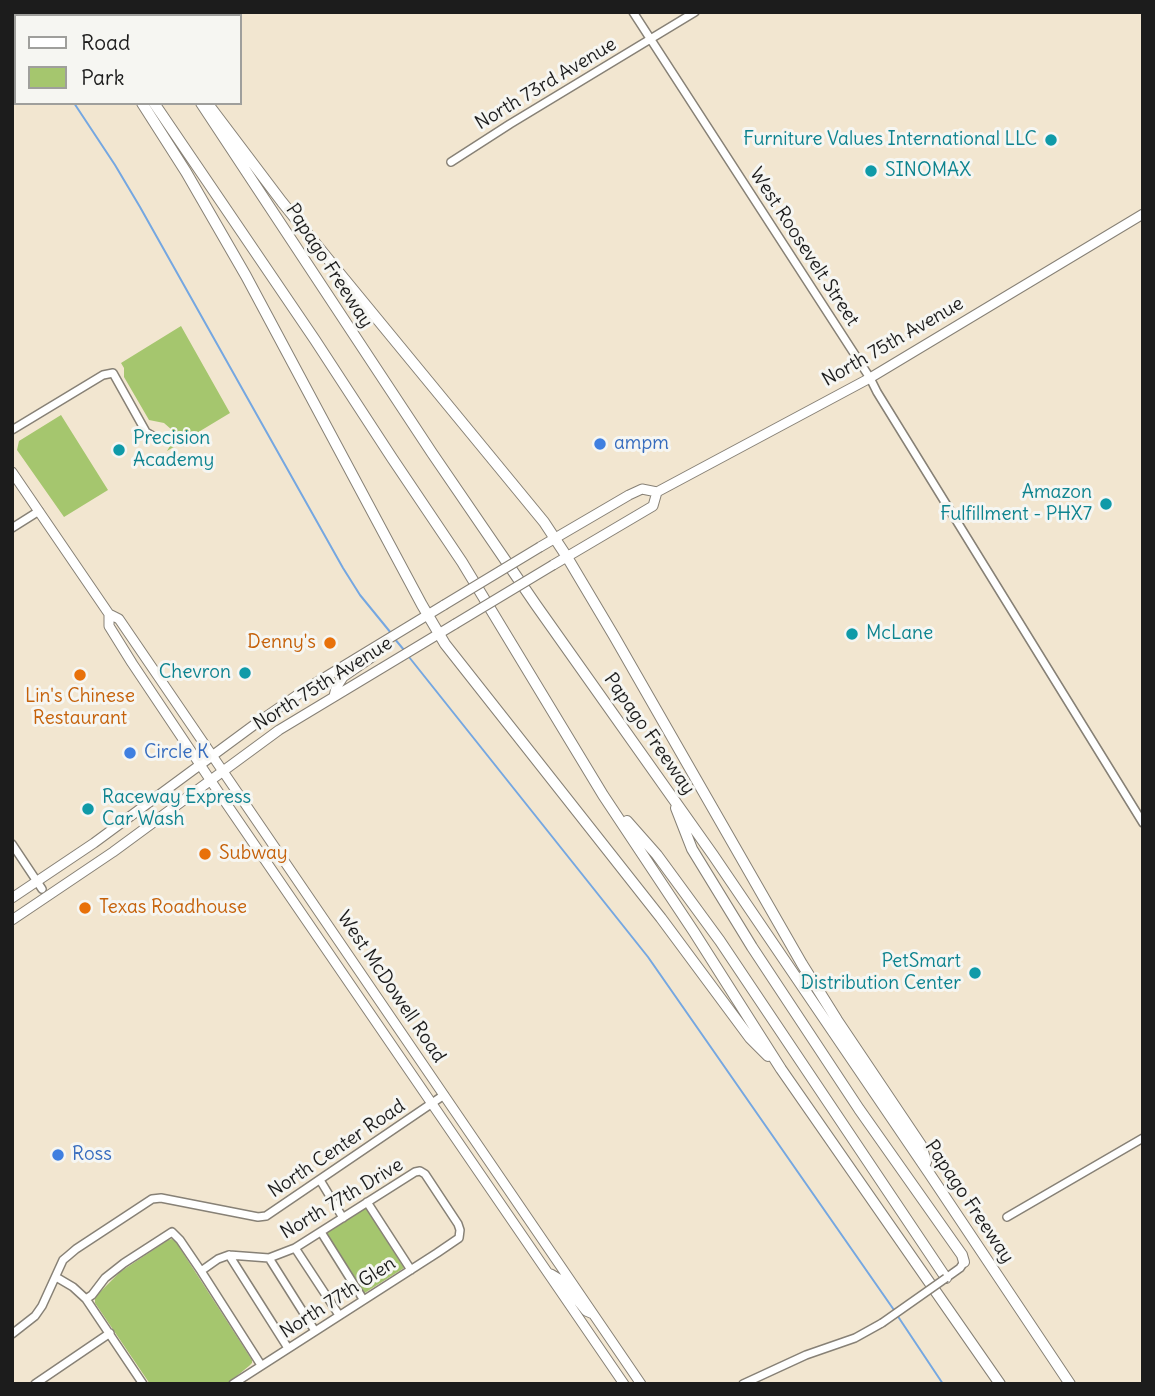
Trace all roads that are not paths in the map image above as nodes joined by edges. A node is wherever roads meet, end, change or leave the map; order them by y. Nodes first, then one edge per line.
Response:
1 (633, 12) edge
2 (695, 12) edge
3 (650, 40) junction
4 (143, 105) edge
5 (155, 105) edge
6 (202, 105) edge
7 (209, 105) edge
8 (451, 162) dead end
9 (1143, 214) edge
10 (870, 378) junction
11 (12, 430) edge
12 (160, 440) dead end
13 (12, 472) edge
14 (657, 492) junction
15 (38, 511) junction
16 (12, 528) edge
17 (555, 538) junction
18 (568, 557) junction
19 (109, 614) junction
20 (428, 615) junction
21 (439, 634) junction
22 (382, 644) junction
23 (334, 696) junction
24 (212, 755) junction
25 (200, 765) junction
26 (223, 770) junction
27 (210, 779) junction
28 (603, 794) junction
29 (671, 794) junction
30 (1143, 824) edge
31 (12, 844) edge
32 (40, 885) junction
33 (12, 898) edge
34 (12, 920) edge
35 (781, 1069) junction
36 (444, 1095) junction
37 (432, 1104) junction
38 (1143, 1138) edge
39 (929, 1173) junction
40 (320, 1180) junction
41 (367, 1202) junction
42 (1007, 1217) dead end
43 (343, 1218) junction
44 (321, 1232) junction
45 (538, 1232) junction
46 (459, 1238) joint
47 (526, 1240) junction
48 (295, 1248) junction
49 (229, 1255) junction
50 (269, 1258) junction
51 (964, 1262) joint
52 (201, 1270) junction
53 (411, 1270) junction
54 (547, 1271) junction
55 (56, 1277) junction
56 (946, 1278) junction
57 (86, 1299) junction
58 (363, 1299) junction
59 (594, 1314) junction
60 (339, 1315) junction
61 (315, 1331) junction
62 (110, 1333) junction
63 (12, 1334) edge
64 (288, 1348) junction
65 (261, 1365) junction
66 (140, 1382) edge
67 (35, 1384) edge
68 (233, 1384) edge
69 (624, 1384) edge
70 (641, 1384) edge
71 (743, 1384) edge
72 (1000, 1384) edge
73 (1070, 1384) edge

1 - 3 street, West Roosevelt Street
2 - 3 street, North 73rd Avenue
3 - 8 street, North 73rd Avenue
3 - 10 street, West Roosevelt Street
4 - 20 highway
5 - 28 highway
6 - 29 highway, Papago Freeway
7 - 17 highway
9 - 10 main road, North 75th Avenue
10 - 14 main road, North 75th Avenue
10 - 30 street, West Roosevelt Street
11 - 12 street
13 - 15 main road, West McDowell Road
14 - 17 main road, North 75th Avenue
14 - 18 main road, North 75th Avenue
15 - 16 street
15 - 19 main road, West McDowell Road
17 - 18 highway
17 - 20 main road, North 75th Avenue, bridge
18 - 21 main road, North 75th Avenue, bridge
18 - 39 highway
19 - 24 main road, West McDowell Road
19 - 25 main road, West McDowell Road
20 - 21 highway
20 - 22 main road, North 75th Avenue
21 - 23 main road, North 75th Avenue
21 - 35 highway
22 - 23 main road
22 - 24 main road, North 75th Avenue
23 - 26 main road, North 75th Avenue
24 - 25 main road, North 75th Avenue
24 - 26 main road, West McDowell Road
25 - 27 main road, West McDowell Road
25 - 32 main road, North 75th Avenue
26 - 27 main road, North 75th Avenue
26 - 36 main road, West McDowell Road
27 - 34 main road, North 75th Avenue
27 - 37 main road, West McDowell Road
28 - 35 highway
28 - 56 highway
29 - 39 highway, Papago Freeway
29 - 51 highway
31 - 32 street
32 - 33 main road, North 75th Avenue
35 - 72 highway
36 - 37 street, North Center Road
36 - 45 main road, West McDowell Road
37 - 40 street, North Center Road
37 - 47 main road, West McDowell Road
38 - 42 street
39 - 73 highway, Papago Freeway
40 - 43 street
40 - 55 street, North Center Road
41 - 43 street, North 77th Drive
41 - 46 street, North 77th Drive
41 - 53 street
43 - 44 street, North 77th Drive
44 - 48 street, North 77th Drive
44 - 58 street
45 - 47 main road
45 - 59 main road, West McDowell Road
46 - 53 street, North 77th Glen
47 - 54 main road, West McDowell Road
48 - 50 street, North 77th Drive
48 - 60 street
49 - 50 street, North 77th Drive
49 - 52 street
49 - 64 street
50 - 61 street
51 - 56 street
52 - 57 street
52 - 65 street
53 - 58 street, North 77th Glen
54 - 59 main road
54 - 69 main road, West McDowell Road
55 - 57 street
55 - 63 street, North Center Road
56 - 71 street, bridge
57 - 62 street
58 - 60 street, North 77th Glen
59 - 70 main road, West McDowell Road
60 - 61 street, North 77th Glen
61 - 64 street, North 77th Glen
62 - 66 street
62 - 67 street
64 - 65 street, North 77th Glen
65 - 68 street, North 77th Glen

